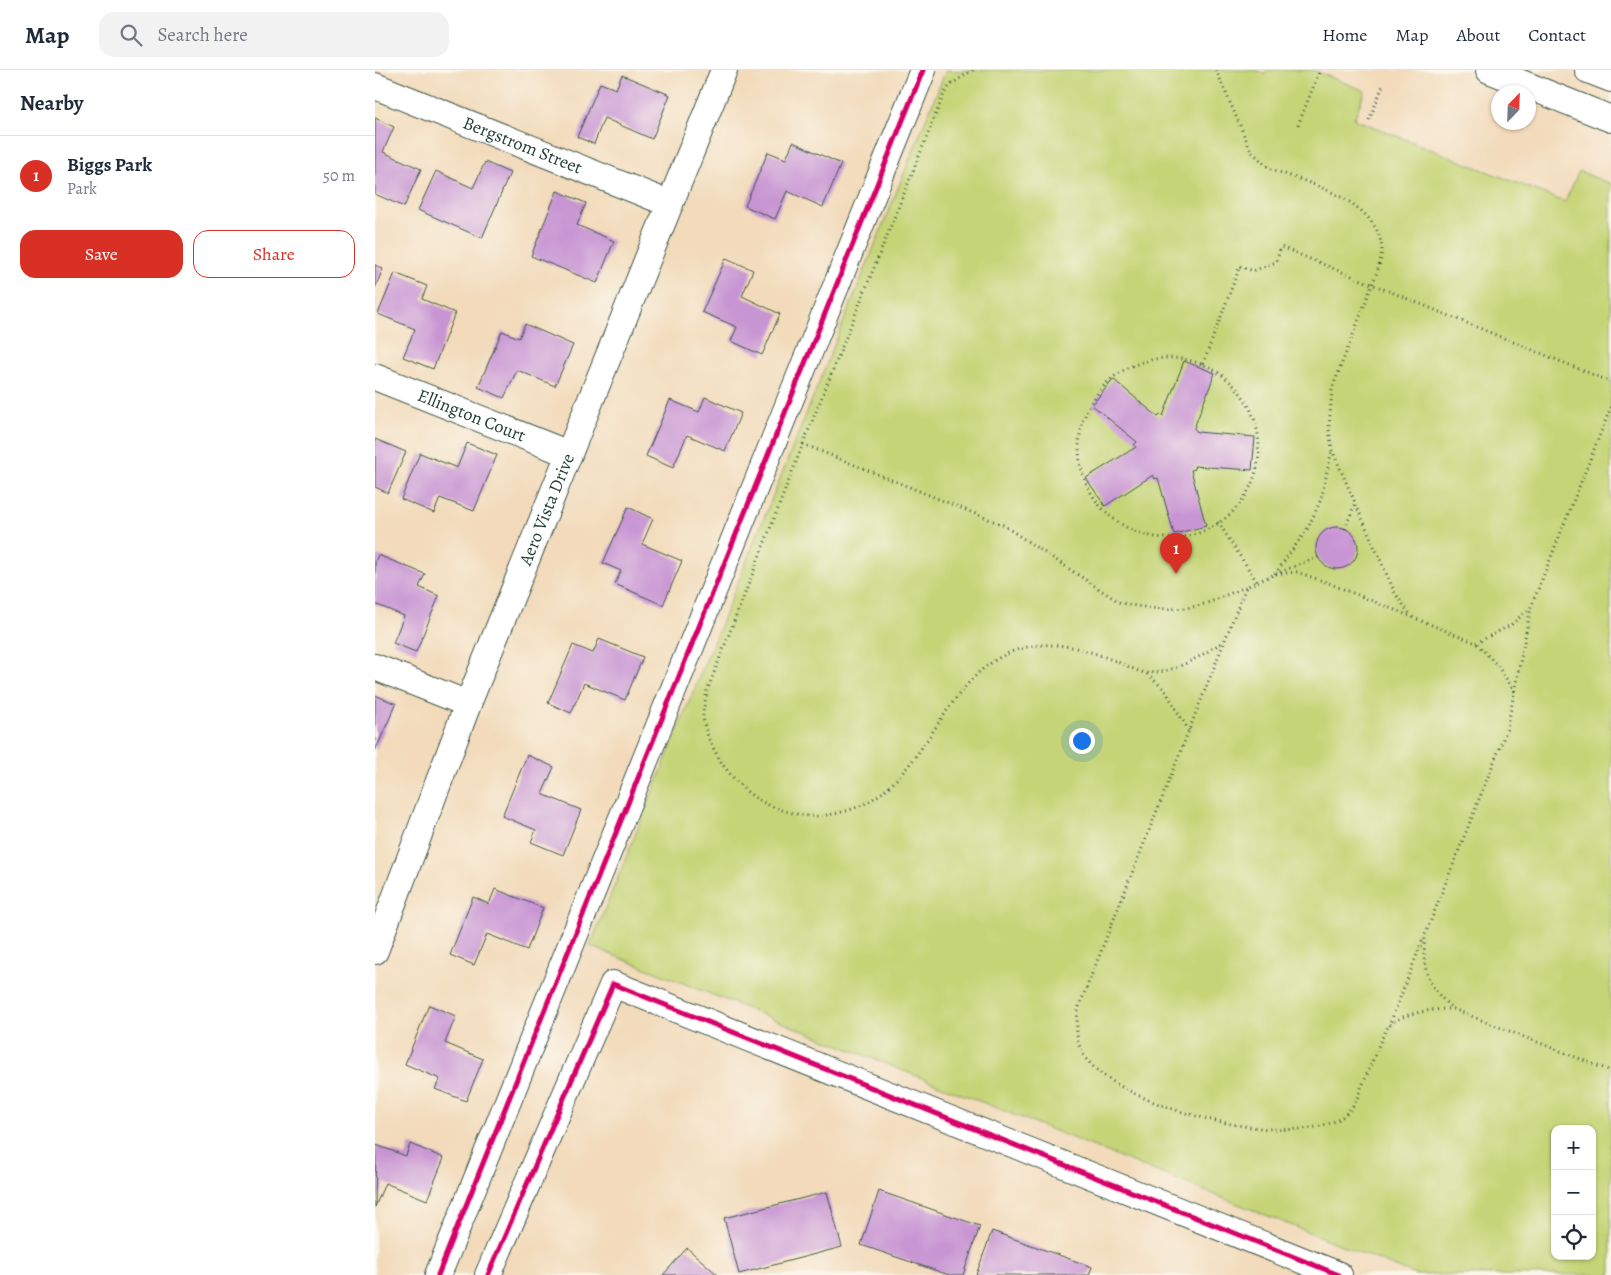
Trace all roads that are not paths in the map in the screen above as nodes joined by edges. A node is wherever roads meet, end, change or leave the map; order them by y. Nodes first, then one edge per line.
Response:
1 (724, 70) edge
2 (923, 70) edge
3 (1489, 70) edge
4 (1588, 70) edge
5 (1611, 79) edge
6 (375, 86) edge
7 (1611, 119) edge
8 (670, 204) junction
9 (375, 377) edge
10 (569, 454) junction
11 (375, 667) edge
12 (468, 704) junction
13 (375, 951) edge
14 (438, 1275) edge
15 (488, 1275) edge
16 (1339, 1275) edge

1 - 8 street, Aero Vista Drive
2 - 14 street
3 - 7 street
4 - 5 street
6 - 8 street, Bergstrom Street
8 - 10 street, Aero Vista Drive
9 - 10 street, Ellington Court
10 - 12 street, Aero Vista Drive
11 - 12 street
12 - 13 street, Aero Vista Drive
15 - 16 street

